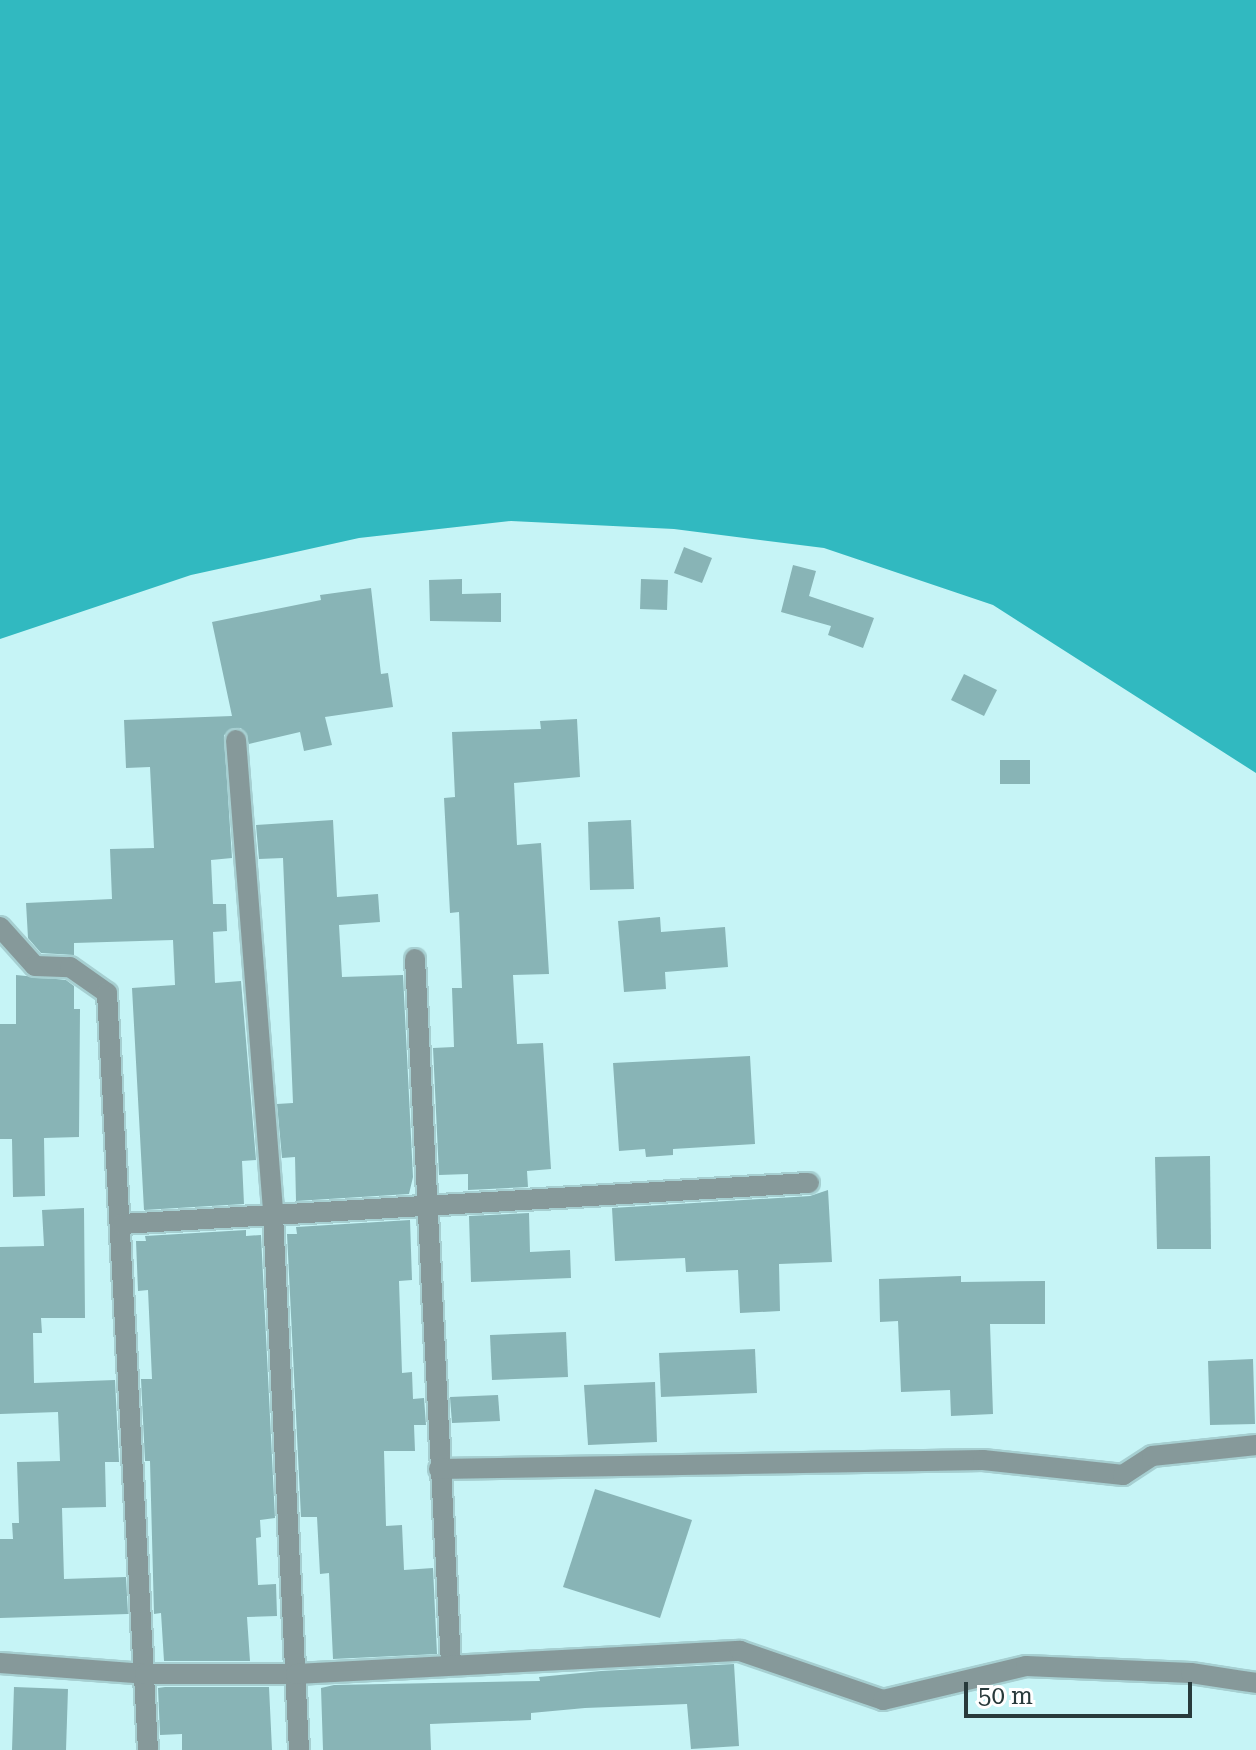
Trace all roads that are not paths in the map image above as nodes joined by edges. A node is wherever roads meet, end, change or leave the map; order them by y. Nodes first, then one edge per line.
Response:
1 (236, 740) dead end
2 (0, 927) edge
3 (415, 959) dead end
4 (809, 1183) dead end
5 (425, 1205) junction
6 (273, 1215) junction
7 (122, 1224) junction
8 (1256, 1445) edge
9 (439, 1469) junction
10 (0, 1663) edge
11 (451, 1664) junction
12 (145, 1674) junction
13 (296, 1674) junction
14 (1256, 1683) edge
15 (148, 1750) edge
16 (299, 1750) edge

1 - 6 street
2 - 7 street
3 - 5 street
4 - 5 street
5 - 6 street
5 - 9 street
6 - 7 street
6 - 13 street
7 - 12 street
8 - 9 street
9 - 11 street
10 - 12 street
11 - 13 street
11 - 14 street
12 - 13 street
12 - 15 street
13 - 16 street

